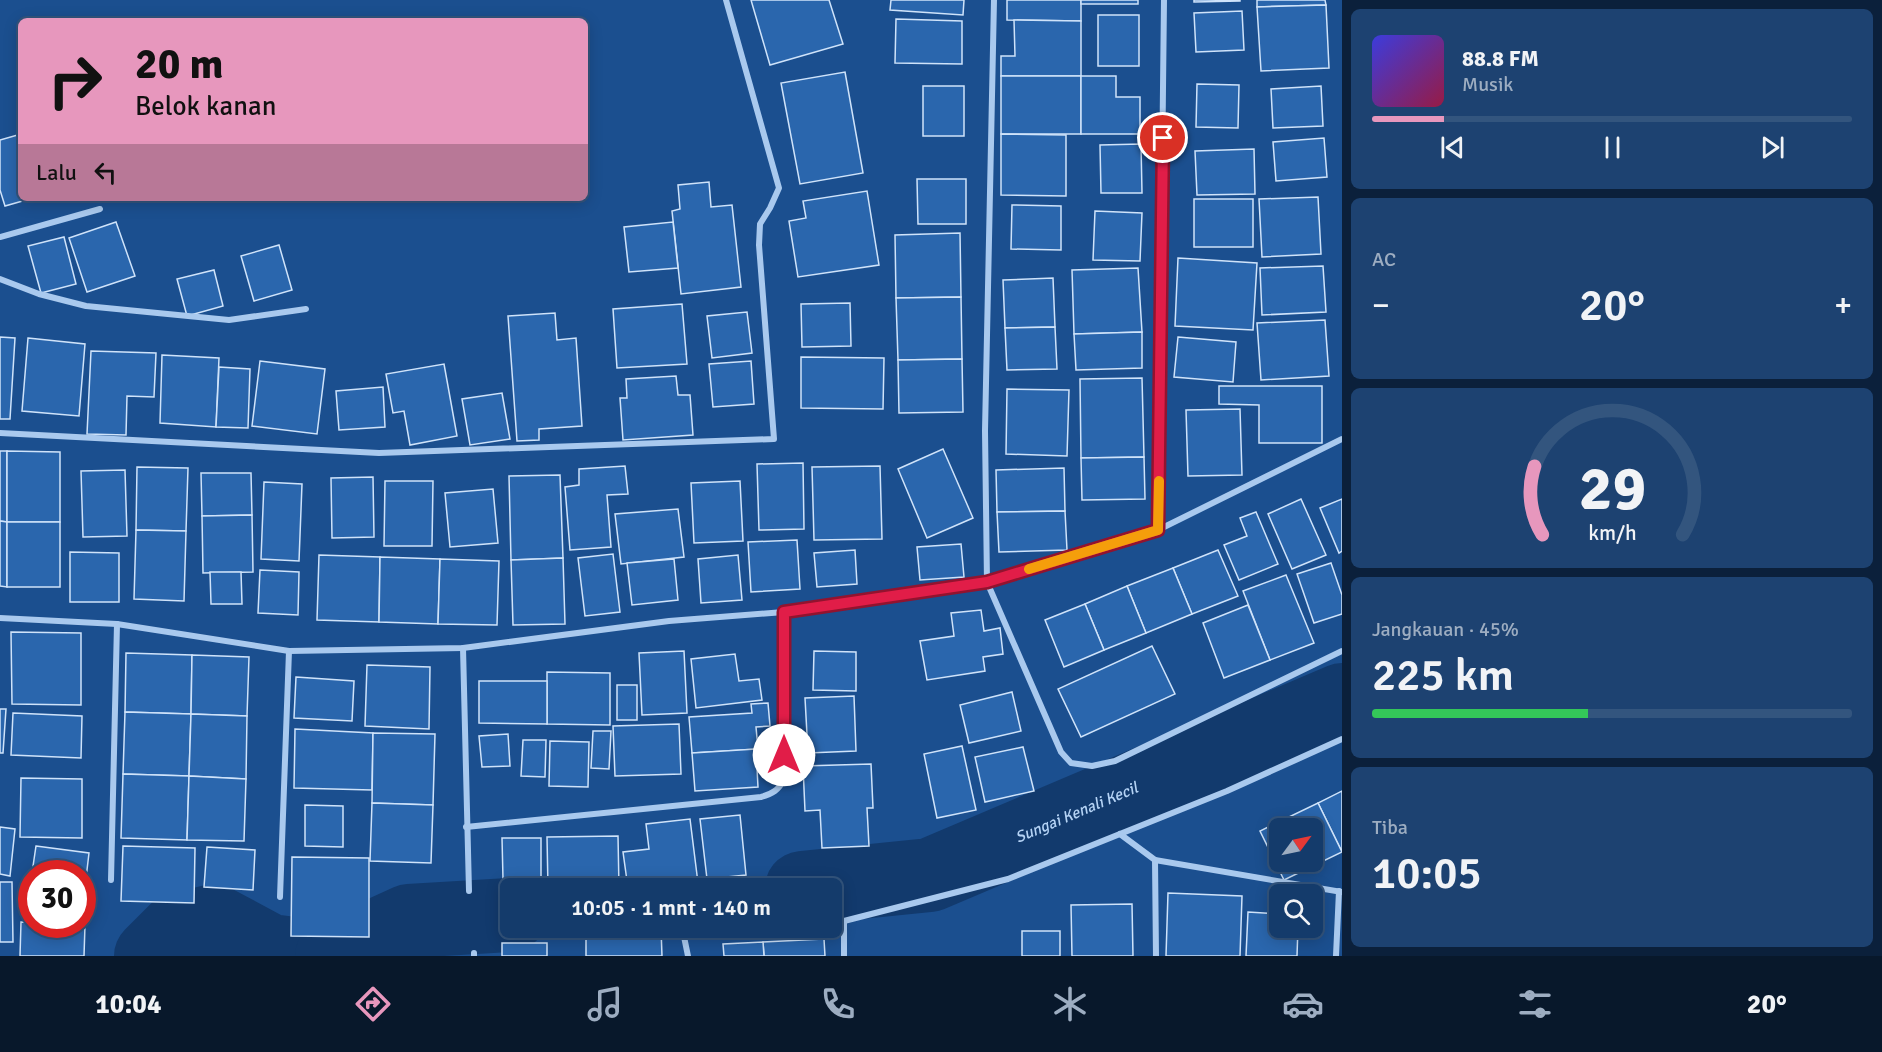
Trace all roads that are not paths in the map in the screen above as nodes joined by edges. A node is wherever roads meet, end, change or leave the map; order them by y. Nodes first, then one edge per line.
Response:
1 (726, 0) edge
2 (994, 0) edge
3 (1164, 0) edge
4 (100, 209) dead end
5 (0, 237) edge
6 (0, 279) edge
7 (306, 309) dead end
8 (0, 433) edge
9 (1342, 439) edge
10 (1158, 530) junction
11 (987, 582) junction
12 (784, 612) junction
13 (0, 618) edge
14 (117, 624) junction
15 (463, 648) junction
16 (289, 651) junction
17 (1342, 651) edge
18 (1342, 739) edge
19 (466, 827) junction
20 (1120, 834) junction
21 (1155, 860) junction
22 (111, 880) dead end
23 (469, 891) dead end
24 (1341, 891) edge
25 (280, 897) dead end
26 (844, 921) joint
27 (684, 938) edge
28 (688, 956) edge
29 (844, 956) edge
30 (1156, 956) edge
31 (1336, 956) edge

1 - 8 street
2 - 11 street
3 - 10 street
4 - 5 street
6 - 7 street
9 - 10 street
10 - 11 street
11 - 12 street
11 - 17 street
12 - 15 street
12 - 19 street
13 - 14 street
14 - 16 street
14 - 22 street
15 - 16 street
15 - 19 street
16 - 25 street
18 - 20 street
19 - 23 street
20 - 21 street
20 - 26 street
21 - 24 street
21 - 30 street
24 - 31 street
26 - 29 street
27 - 28 street

